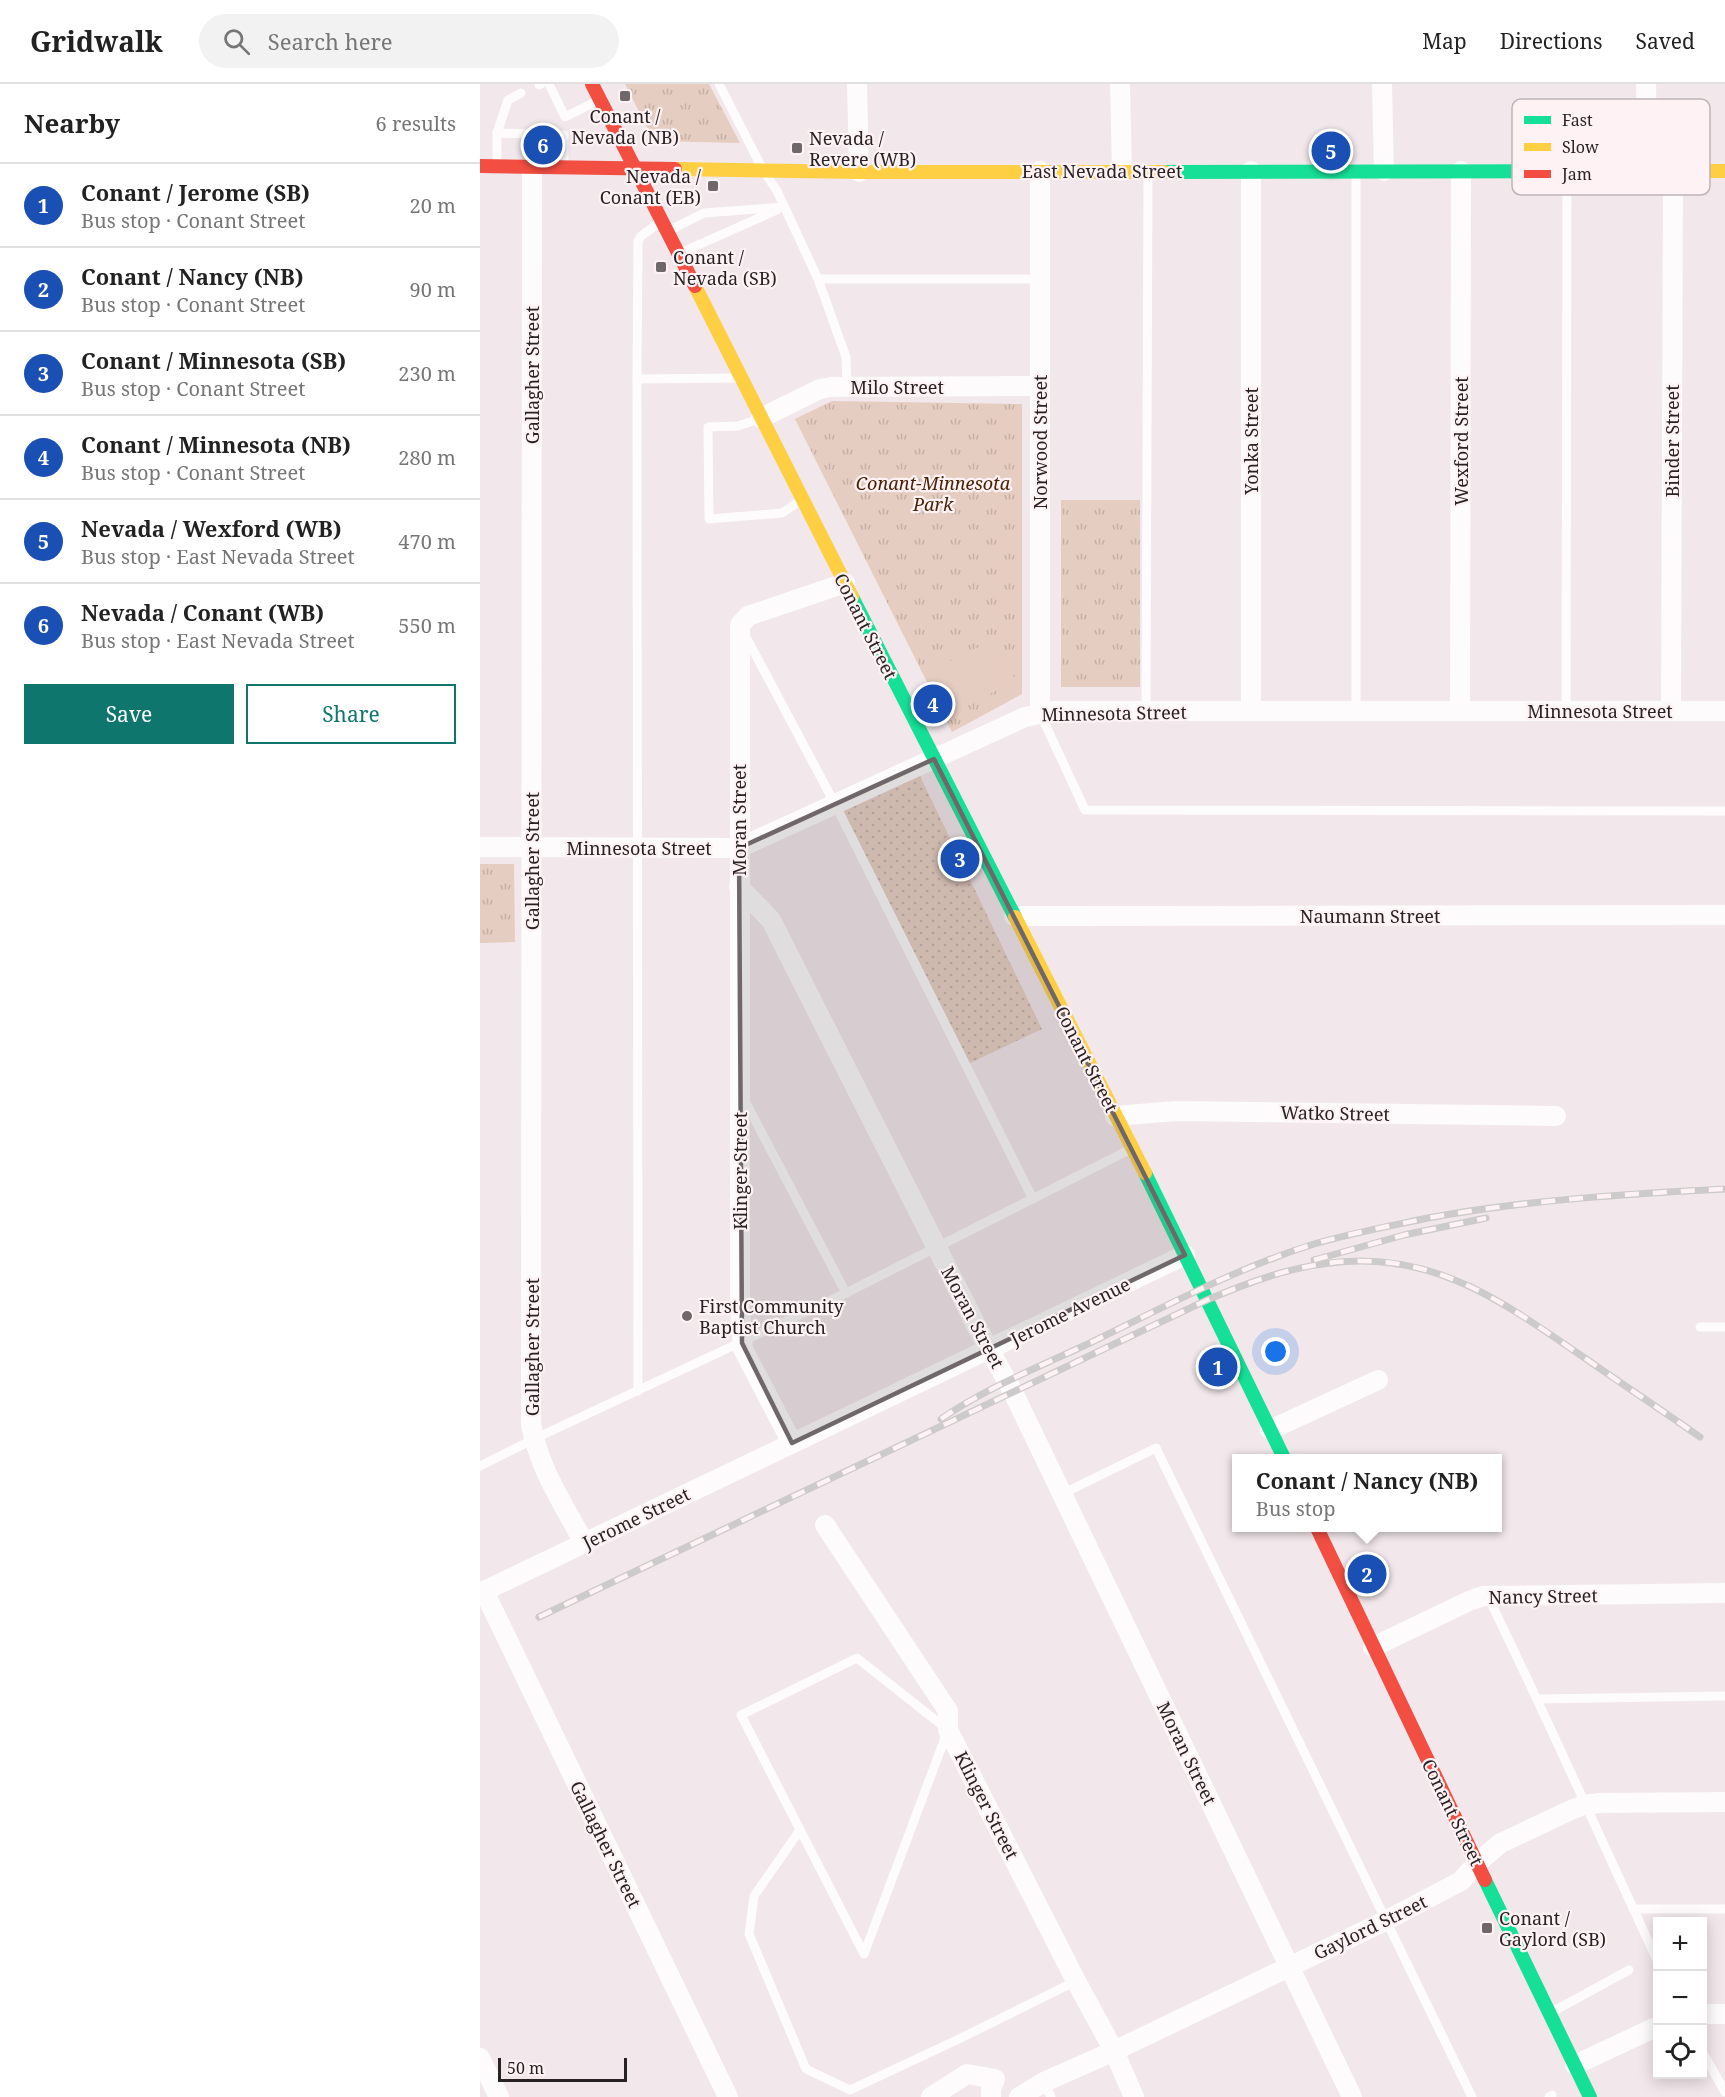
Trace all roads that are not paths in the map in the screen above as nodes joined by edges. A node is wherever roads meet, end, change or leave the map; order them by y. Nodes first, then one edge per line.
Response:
1 (543, 84) edge
2 (592, 84) edge
3 (719, 84) edge
4 (857, 84) edge
5 (1120, 84) edge
6 (1382, 84) edge
7 (1646, 84) edge
8 (521, 93) dead end
9 (1646, 99) edge
10 (600, 100) junction
11 (565, 117) junction
12 (497, 133) junction
13 (564, 135) junction
14 (480, 166) edge
15 (497, 166) junction
16 (532, 166) junction
17 (564, 167) junction
18 (634, 168) junction
19 (763, 170) junction
20 (1040, 171) junction
21 (1122, 171) junction
22 (1148, 171) junction
23 (1251, 171) junction
24 (1356, 171) junction
25 (1384, 171) junction
26 (1461, 171) junction
27 (1512, 171) edge
28 (859, 172) junction
29 (1567, 195) edge
30 (1673, 195) edge
31 (784, 207) junction
32 (664, 227) junction
33 (678, 254) junction
34 (818, 279) junction
35 (1040, 279) junction
36 (741, 378) junction
37 (636, 379) junction
38 (1040, 386) junction
39 (847, 387) junction
40 (761, 418) junction
41 (802, 500) junction
42 (845, 584) junction
43 (740, 625) junction
44 (1146, 711) junction
45 (1251, 711) junction
46 (1356, 711) junction
47 (1460, 711) junction
48 (1566, 711) junction
49 (1671, 711) junction
50 (1725, 711) edge
51 (1040, 713) junction
52 (934, 759) junction
53 (835, 804) junction
54 (1725, 811) edge
55 (480, 847) edge
56 (532, 848) junction
57 (637, 848) junction
58 (739, 848) junction
59 (739, 887) junction
60 (1725, 915) edge
61 (1014, 916) junction
62 (740, 1091) junction
63 (1115, 1116) junction
64 (1556, 1116) dead end
65 (1132, 1149) junction
66 (1033, 1199) junction
67 (936, 1248) junction
68 (1185, 1255) junction
69 (846, 1293) junction
70 (1700, 1327) dead end
71 (1725, 1327) edge
72 (742, 1343) junction
73 (990, 1349) junction
74 (1378, 1380) dead end
75 (638, 1390) junction
76 (1270, 1430) junction
77 (534, 1439) junction
78 (792, 1443) junction
79 (1282, 1454) edge
80 (480, 1466) edge
81 (1062, 1494) junction
82 (825, 1525) dead end
83 (1319, 1532) edge
84 (584, 1543) junction
85 (482, 1592) edge
86 (1725, 1593) edge
87 (1485, 1596) junction
88 (1373, 1647) junction
89 (1725, 1696) edge
90 (1538, 1699) junction
91 (948, 1730) junction
92 (1725, 1802) edge
93 (1584, 1805) junction
94 (800, 1830) junction
95 (1478, 1862) junction
96 (1633, 1909) junction
97 (1725, 1910) edge
98 (1387, 1920) junction
99 (1653, 1951) edge
100 (1289, 1966) junction
101 (1629, 1970) dead end
102 (1076, 1981) junction
103 (1550, 2013) junction
104 (1725, 2013) edge
105 (1707, 2014) edge
106 (1653, 2028) edge
107 (1113, 2051) junction
108 (480, 2058) edge
109 (1707, 2060) edge
110 (1575, 2065) junction
111 (1048, 2089) edge
112 (1725, 2091) edge
113 (499, 2097) edge
114 (728, 2097) edge
115 (931, 2097) edge
116 (991, 2097) edge
117 (1019, 2097) edge
118 (1134, 2097) edge
119 (1352, 2097) edge
120 (1472, 2097) edge
121 (1590, 2097) edge

1 - 11 lane
2 - 10 main road, Conant Street
3 - 19 lane
4 - 28 street
5 - 21 street
6 - 25 street
7 - 9 street
8 - 12 lane
10 - 11 lane
10 - 18 main road, Conant Street
11 - 13 lane
12 - 13 lane
12 - 15 lane
13 - 17 lane
14 - 15 main road, East Nevada Street
15 - 16 main road, East Nevada Street
16 - 17 main road, East Nevada Street
16 - 56 street, Gallagher Street
17 - 18 main road, East Nevada Street
18 - 19 main road, East Nevada Street
18 - 32 main road, Conant Street
19 - 28 main road, East Nevada Street
19 - 31 lane
20 - 21 main road, East Nevada Street
20 - 28 main road, East Nevada Street
20 - 35 street, Norwood Street
21 - 22 main road, East Nevada Street
22 - 23 main road, East Nevada Street
22 - 44 lane
23 - 24 main road, East Nevada Street
23 - 45 street, Yonka Street
24 - 25 main road, East Nevada Street
24 - 46 lane
25 - 26 main road, East Nevada Street
26 - 27 main road, East Nevada Street
26 - 47 street, Wexford Street
29 - 48 lane
30 - 49 street, Binder Street
31 - 32 lane
31 - 33 lane
31 - 34 lane
32 - 33 main road, Conant Street
32 - 37 lane
33 - 36 main road, Conant Street
34 - 35 lane
34 - 39 lane
35 - 38 street, Norwood Street
36 - 37 lane
36 - 40 main road, Conant Street
37 - 57 lane
38 - 39 street, Milo Street
38 - 51 street, Norwood Street
39 - 40 street, Milo Street
40 - 41 main road, Conant Street
40 - 41 lane
41 - 42 main road, Conant Street
42 - 43 street
42 - 52 main road, Conant Street
43 - 53 lane
43 - 58 street, Moran Street
44 - 45 street, Minnesota Street
44 - 51 street, Minnesota Street
45 - 46 street, Minnesota Street
46 - 47 street, Minnesota Street
47 - 48 street, Minnesota Street
48 - 49 street, Minnesota Street
49 - 50 street, Minnesota Street
51 - 52 street, Minnesota Street
51 - 54 lane
52 - 53 street, Minnesota Street
52 - 61 main road, Conant Street
53 - 58 street, Minnesota Street
53 - 66 lane
55 - 56 street, Minnesota Street
56 - 57 street, Minnesota Street
56 - 77 street, Gallagher Street
57 - 58 street, Minnesota Street
57 - 75 lane
58 - 59 street, Moran Street
59 - 62 street, Klinger Street
59 - 67 street, Moran Street
60 - 61 street, Naumann Street
61 - 63 main road, Conant Street
62 - 69 lane
62 - 72 street, Klinger Street
63 - 64 street, Watko Street
63 - 65 main road, Conant Street
65 - 66 lane
65 - 68 main road, Conant Street
66 - 67 lane
67 - 69 lane
67 - 73 street, Moran Street
68 - 73 street, Jerome Avenue
68 - 76 main road, Conant Street
69 - 72 lane
70 - 71 lane
72 - 75 lane
72 - 78 street, Klinger Street
73 - 78 street, Jerome Avenue
73 - 81 street, Moran Street
74 - 76 street
75 - 77 lane
76 - 79 main road, Conant Street
77 - 80 lane
77 - 84 street, Gallagher Street
78 - 84 street, Jerome Street
81 - 98 lane
81 - 100 street, Moran Street
82 - 91 street, Klinger Street
83 - 88 main road, Conant Street
84 - 85 street, Jerome Street
85 - 114 street, Gallagher Street
86 - 87 street, Nancy Street
87 - 88 street, Nancy Street
87 - 90 lane
88 - 95 main road, Conant Street
89 - 90 lane
90 - 93 lane
91 - 94 lane
91 - 94 lane
91 - 102 street, Klinger Street
92 - 93 street, Gaylord Street
93 - 95 street, Gaylord Street
93 - 96 lane
94 - 102 lane
95 - 98 street, Gaylord Street
95 - 103 main road, Conant Street
96 - 97 lane
96 - 99 lane
98 - 100 street, Gaylord Street
98 - 120 lane
100 - 107 street, Gaylord Street
100 - 119 street, Moran Street
101 - 103 lane
102 - 107 street, Klinger Street
103 - 110 main road, Conant Street
104 - 105 street
106 - 110 street
107 - 111 street, Gaylord Street
107 - 118 street, Klinger Street
108 - 113 street
109 - 112 lane
110 - 121 main road, Conant Street
111 - 117 street, Gaylord Street
115 - 116 street

